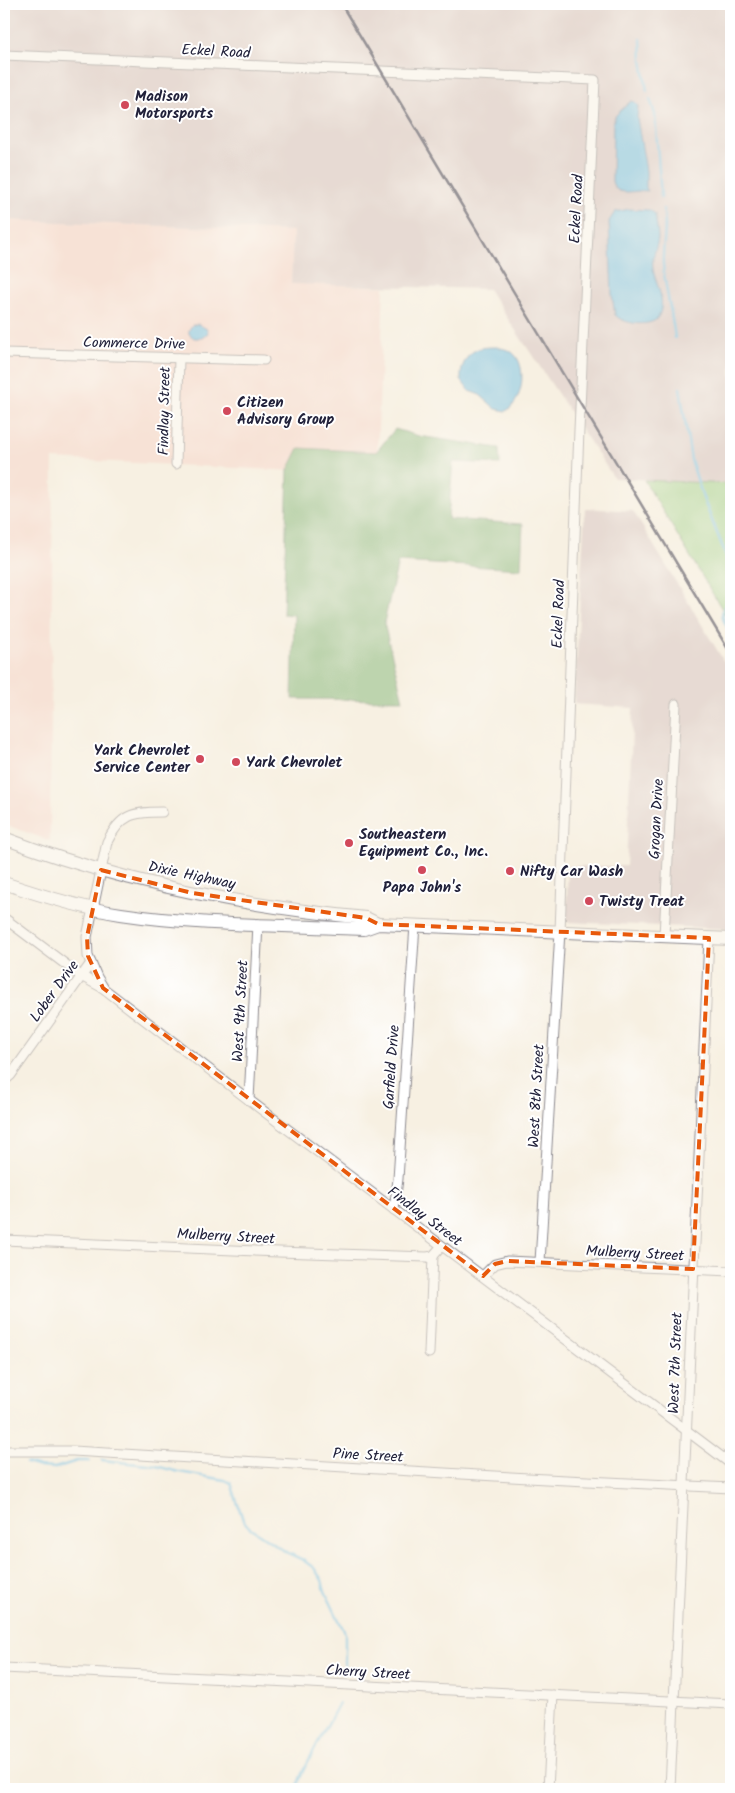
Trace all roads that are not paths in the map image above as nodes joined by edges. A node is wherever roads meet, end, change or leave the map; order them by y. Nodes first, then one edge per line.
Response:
1 (4, 55) edge
2 (4, 353) edge
3 (179, 358) junction
4 (264, 360) dead end
5 (176, 464) dead end
6 (676, 704) dead end
7 (162, 812) dead end
8 (4, 838) edge
9 (100, 870) junction
10 (4, 883) edge
11 (93, 908) junction
12 (4, 918) edge
13 (258, 924) junction
14 (378, 924) junction
15 (415, 925) junction
16 (560, 931) junction
17 (664, 936) junction
18 (709, 938) junction
19 (731, 938) edge
20 (91, 963) junction
21 (81, 976) junction
22 (103, 988) junction
23 (4, 1081) edge
24 (249, 1100) junction
25 (394, 1210) junction
26 (4, 1240) edge
27 (442, 1246) junction
28 (433, 1256) junction
29 (540, 1262) junction
30 (693, 1270) junction
31 (731, 1271) edge
32 (483, 1276) junction
33 (429, 1353) dead end
34 (686, 1430) junction
35 (4, 1451) edge
36 (731, 1464) edge
37 (683, 1485) junction
38 (731, 1488) edge
39 (4, 1668) edge
40 (553, 1695) junction
41 (674, 1701) junction
42 (731, 1704) edge
43 (548, 1789) edge
44 (670, 1789) edge

1 - 16 street, Eckel Road
2 - 3 street, Commerce Drive
3 - 4 street, Commerce Drive
3 - 5 street, Findlay Street
6 - 17 street, Grogan Drive
7 - 9 street, Findlay Street
8 - 9 main road, Dixie Highway
9 - 11 street, Findlay Street
9 - 14 main road, Dixie Highway
10 - 11 main road, Dixie Highway
11 - 13 main road, Dixie Highway
11 - 20 street, Findlay Street
12 - 21 street, Findlay Street
13 - 14 main road, Dixie Highway
13 - 24 street, West 9th Street
14 - 15 main road, Dixie Highway
15 - 16 main road, Dixie Highway
15 - 25 street, Garfield Drive
16 - 17 main road, Dixie Highway
16 - 29 street, West 8th Street
17 - 18 main road, Dixie Highway
18 - 19 main road, Dixie Highway
18 - 30 street, West 7th Street
20 - 21 street, Lober Drive
20 - 22 street, Findlay Street
21 - 22 street, Findlay Street
21 - 23 street, Lober Drive
22 - 24 street, Findlay Street
24 - 25 street, Findlay Street
25 - 27 street, Findlay Street
26 - 28 street, Mulberry Street
27 - 28 street
27 - 32 street, Findlay Street
28 - 33 street
29 - 30 street, Mulberry Street
29 - 32 street, Mulberry Street
30 - 31 street, Mulberry Street
30 - 34 street, West 7th Street
32 - 34 street, Findlay Street
34 - 36 street, Findlay Street
34 - 37 street, West 7th Street
35 - 37 street, Pine Street
37 - 38 street, Pine Street
37 - 41 street, West 7th Street
39 - 40 street, Cherry Street
40 - 41 street, Cherry Street
40 - 43 street
41 - 42 street, Cherry Street
41 - 44 street, West 7th Street

